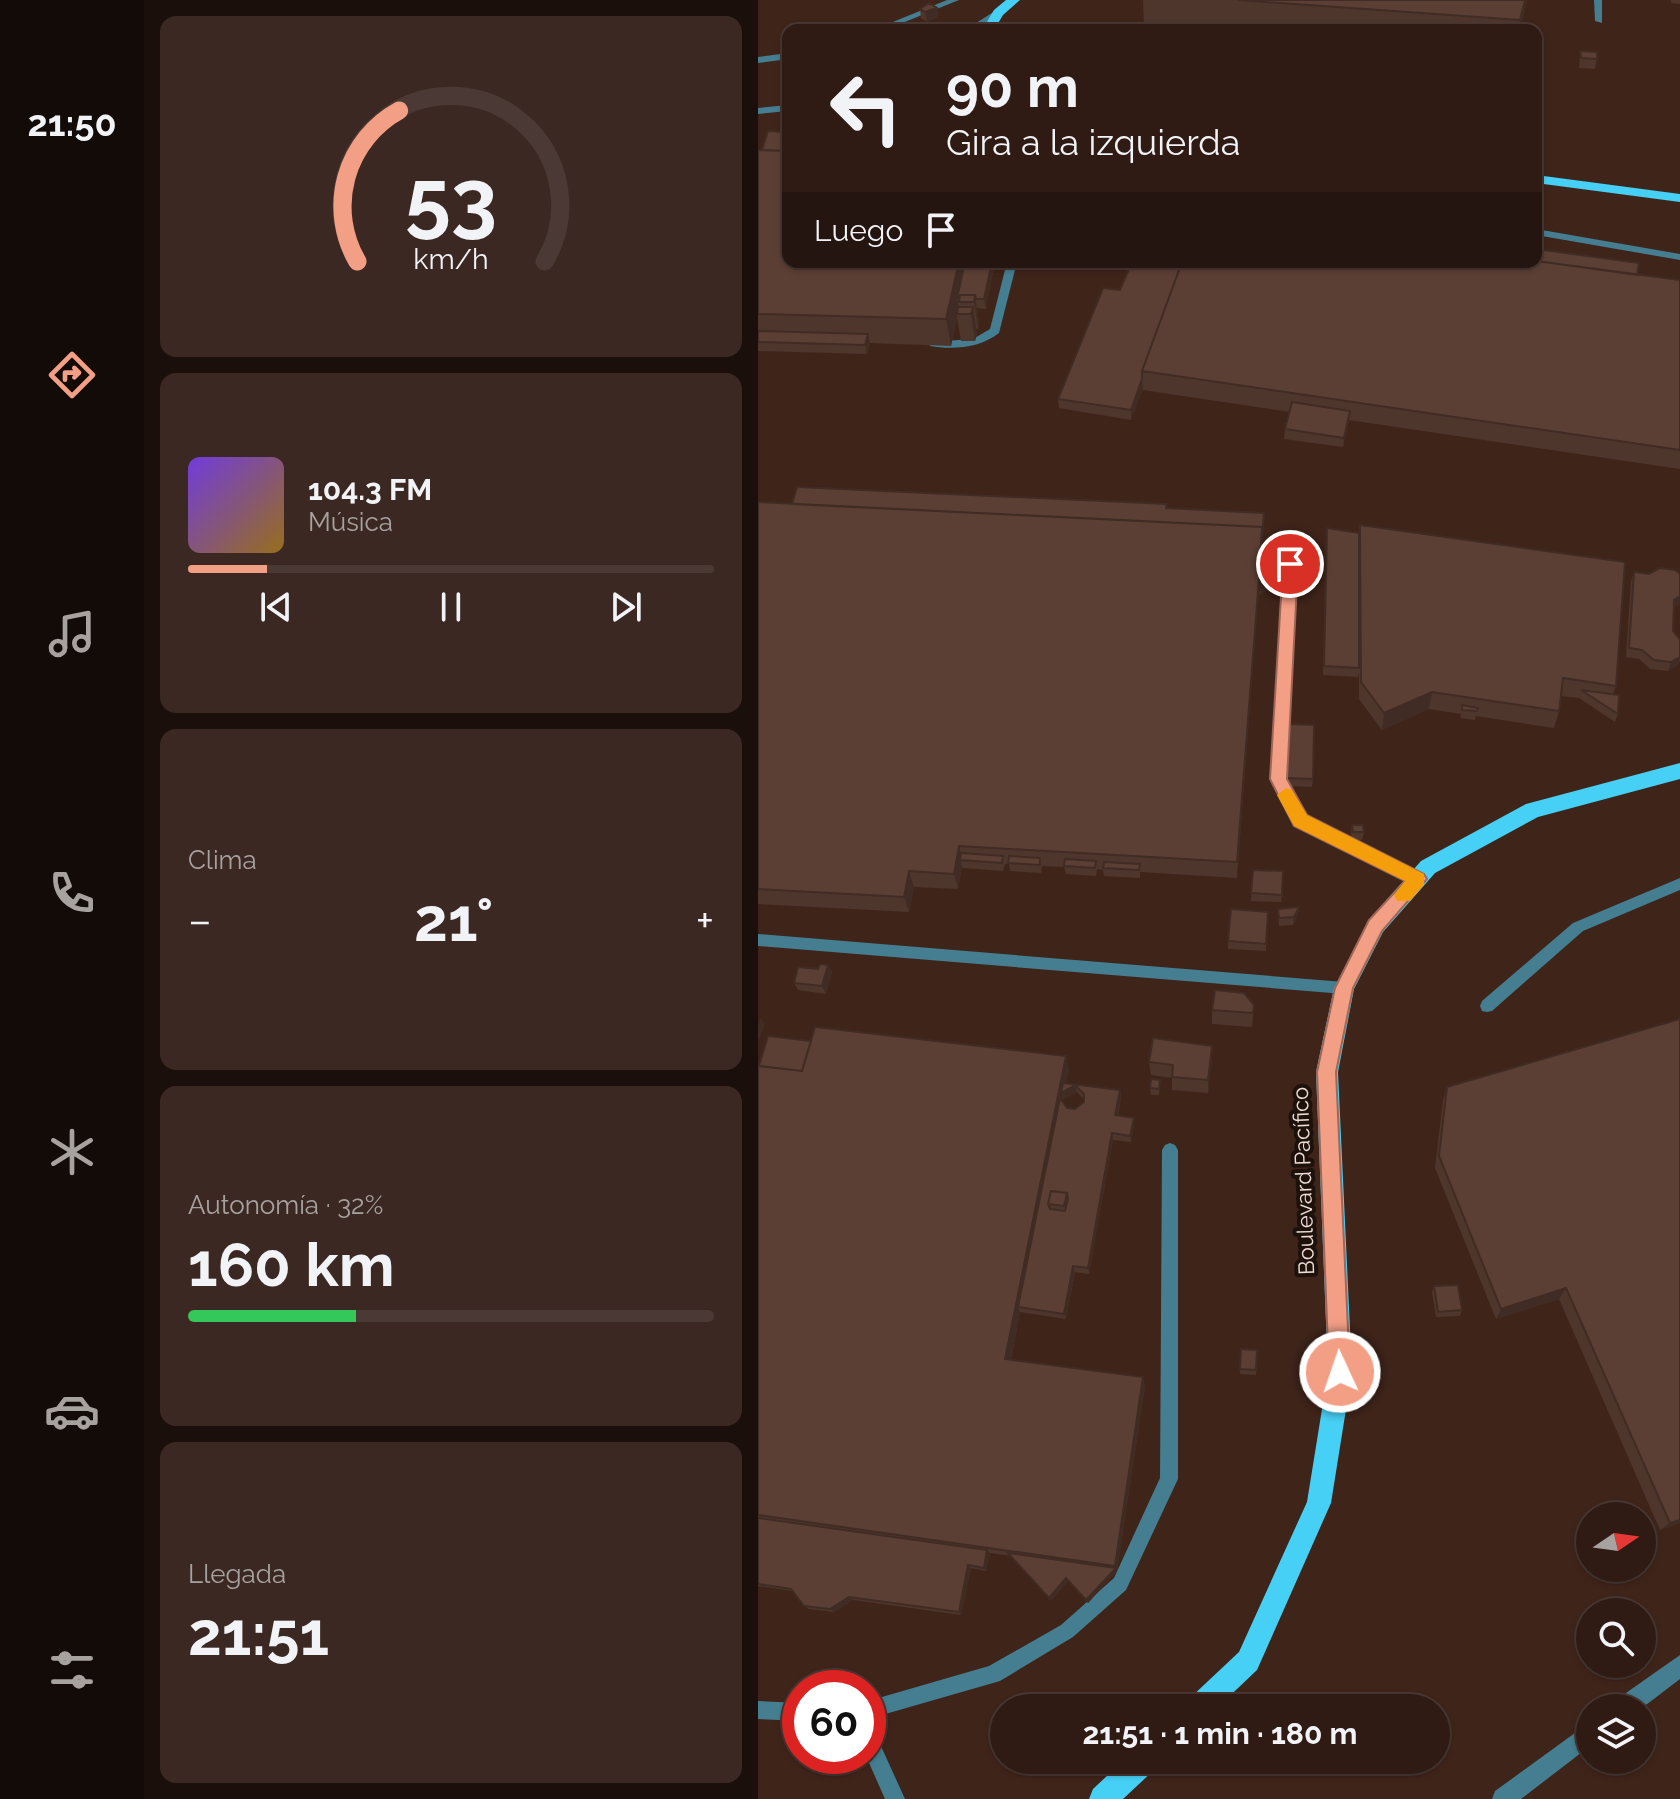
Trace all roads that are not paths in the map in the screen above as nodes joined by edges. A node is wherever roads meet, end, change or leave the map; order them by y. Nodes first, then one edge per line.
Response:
1 (955, 0) edge
2 (1014, 0) edge
3 (1598, 0) edge
4 (998, 13) junction
5 (1599, 21) dead end
6 (893, 24) edge
7 (979, 24) edge
8 (992, 24) edge
9 (782, 57) edge
10 (758, 60) edge
11 (782, 109) edge
12 (758, 111) edge
13 (1542, 180) edge
14 (1680, 198) edge
15 (1542, 233) edge
16 (1680, 257) edge
17 (1011, 268) edge
18 (923, 344) edge
19 (1290, 564) dead end
20 (1680, 771) edge
21 (1418, 879) junction
22 (1680, 884) edge
23 (758, 940) edge
24 (1344, 988) junction
25 (1487, 1006) dead end
26 (1170, 1150) dead end
27 (1680, 1666) edge
28 (1213, 1694) edge
29 (1643, 1694) edge
30 (886, 1705) edge
31 (758, 1710) edge
32 (782, 1711) edge
33 (1576, 1744) edge
34 (884, 1774) edge
35 (1129, 1774) edge
36 (895, 1799) edge
37 (1103, 1799) edge
38 (1503, 1799) edge

1 - 6 lane
2 - 4 main road
3 - 5 lane
4 - 7 lane
4 - 8 main road
9 - 10 lane
11 - 12 lane
13 - 14 main road
15 - 16 lane
17 - 18 lane
19 - 21 lane
20 - 21 main road, Boulevard Pacífico
21 - 24 main road, Boulevard Pacífico
22 - 25 lane
23 - 24 lane
24 - 28 main road, Boulevard Pacífico
26 - 30 lane
27 - 29 street
31 - 32 lane
33 - 38 street
34 - 36 lane
35 - 37 main road

